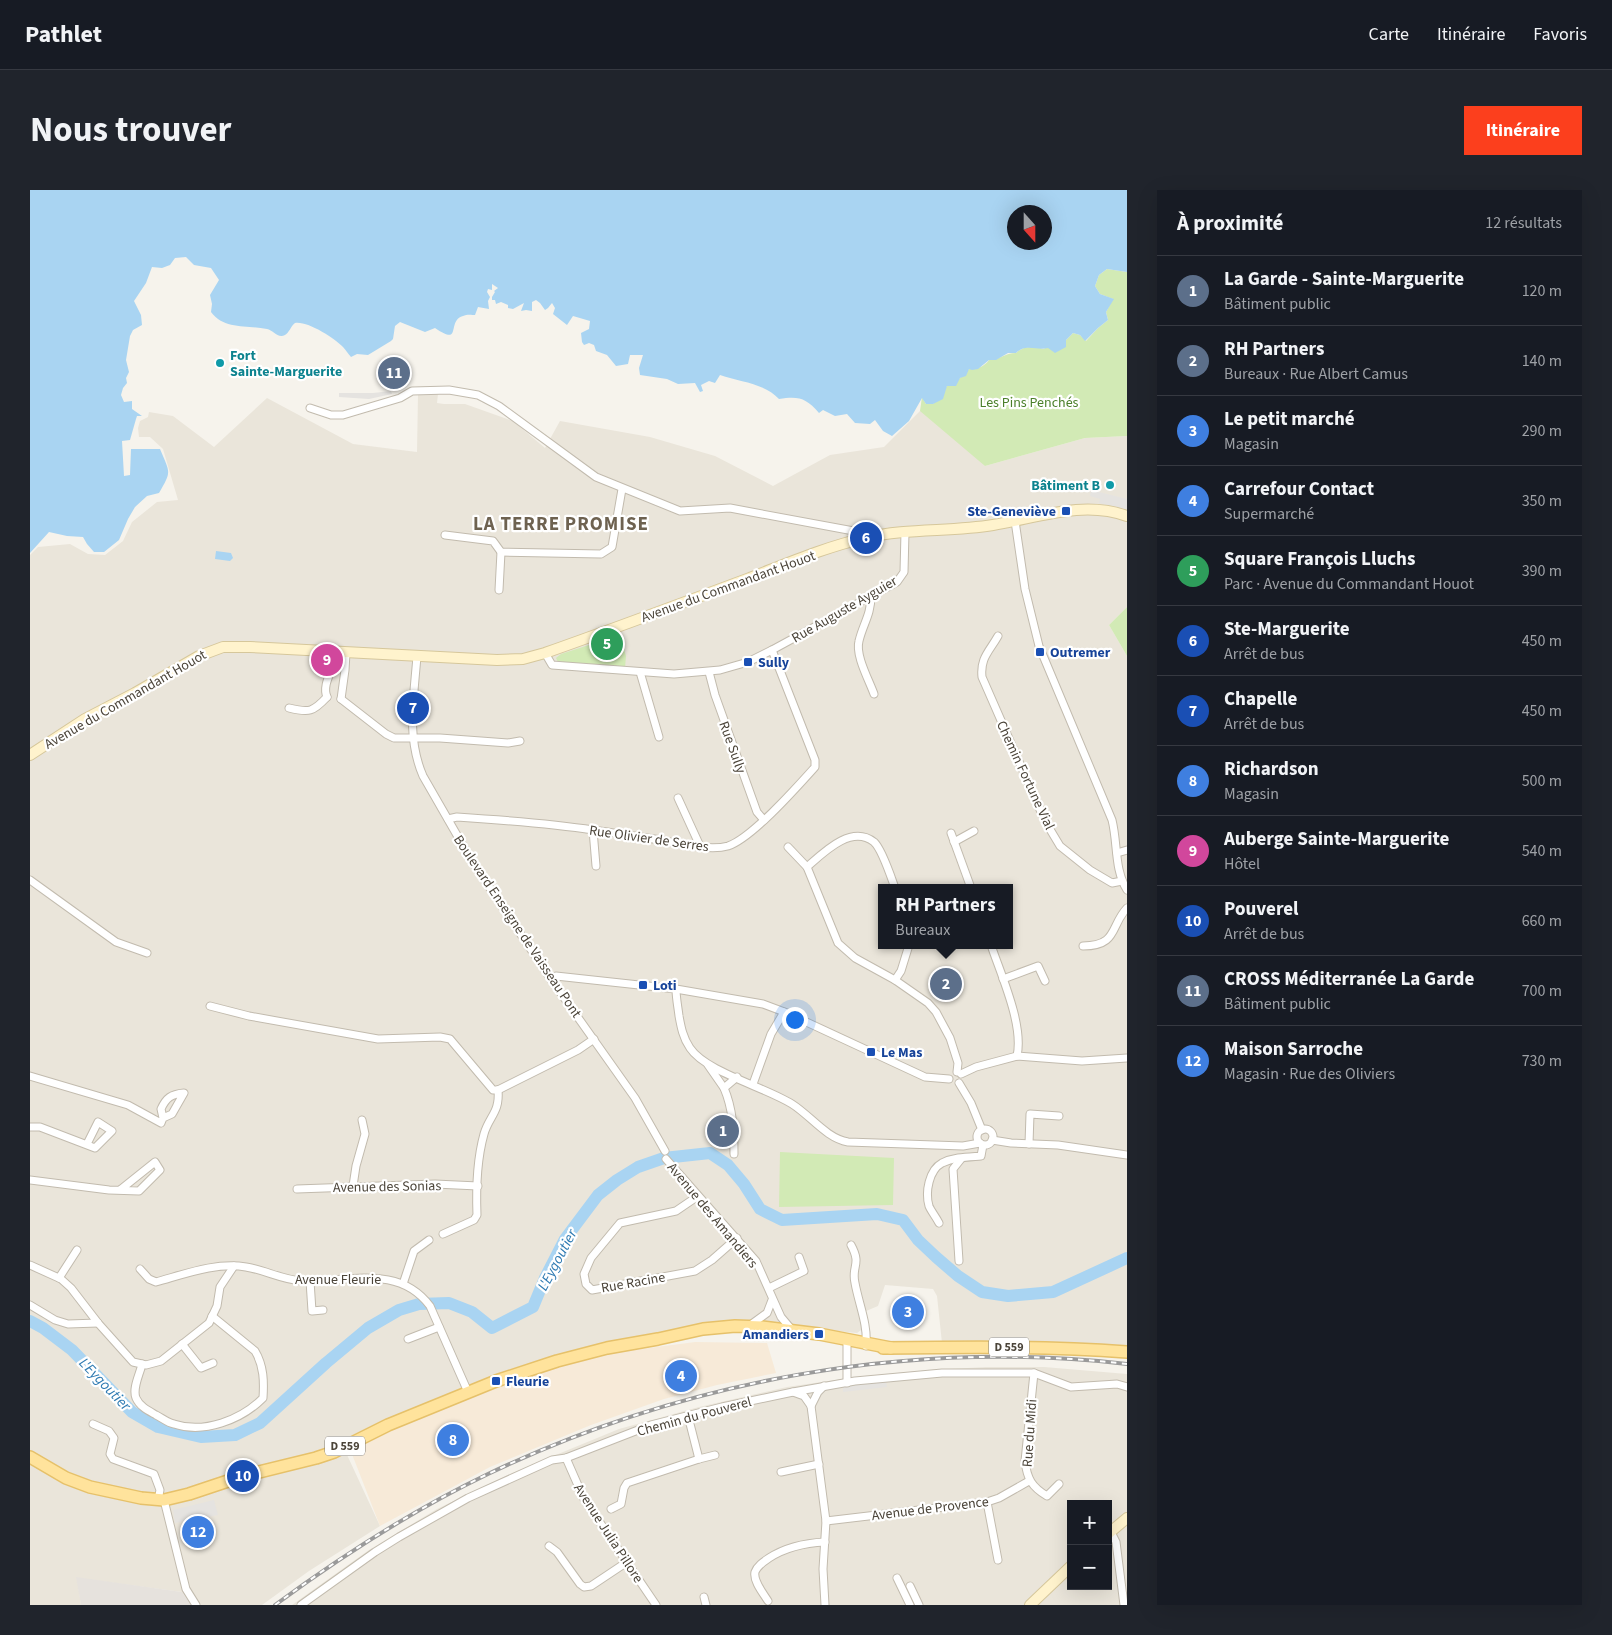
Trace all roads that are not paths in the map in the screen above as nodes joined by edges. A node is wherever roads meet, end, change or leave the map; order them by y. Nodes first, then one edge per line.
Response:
1 (310, 408) dead end
2 (622, 489) junction
3 (1127, 516) edge
4 (1015, 521) junction
5 (905, 532) junction
6 (445, 535) dead end
7 (862, 538) junction
8 (501, 552) junction
9 (499, 590) dead end
10 (871, 596) junction
11 (998, 636) dead end
12 (772, 650) junction
13 (341, 652) junction
14 (545, 653) junction
15 (417, 656) junction
16 (640, 672) junction
17 (709, 672) junction
18 (874, 694) dead end
19 (327, 697) junction
20 (341, 699) junction
21 (289, 708) dead end
22 (659, 736) dead end
23 (412, 738) junction
24 (520, 741) dead end
25 (30, 755) edge
26 (678, 798) dead end
27 (448, 819) junction
28 (764, 820) junction
29 (593, 830) junction
30 (974, 831) dead end
31 (951, 833) dead end
32 (954, 842) junction
33 (700, 846) junction
34 (788, 847) dead end
35 (1127, 850) edge
36 (1117, 853) junction
37 (596, 866) dead end
38 (807, 867) junction
39 (30, 880) edge
40 (1122, 881) junction
41 (893, 884) edge
42 (970, 884) edge
43 (1127, 890) edge
44 (1127, 908) edge
45 (1083, 946) dead end
46 (908, 949) edge
47 (992, 949) edge
48 (147, 953) dead end
49 (550, 978) junction
50 (1002, 979) junction
51 (895, 980) junction
52 (1045, 981) dead end
53 (676, 989) junction
54 (210, 1006) dead end
55 (784, 1012) junction
56 (594, 1039) junction
57 (1017, 1056) junction
58 (1127, 1058) edge
59 (708, 1064) junction
60 (959, 1073) junction
61 (30, 1076) edge
62 (737, 1077) junction
63 (949, 1079) junction
64 (959, 1083) junction
65 (753, 1084) junction
66 (724, 1088) junction
67 (498, 1090) junction
68 (1059, 1116) dead end
69 (362, 1120) dead end
70 (162, 1121) dead end
71 (30, 1126) edge
72 (982, 1130) junction
73 (992, 1140) junction
74 (87, 1144) dead end
75 (982, 1144) junction
76 (1029, 1144) junction
77 (734, 1154) dead end
78 (665, 1155) joint
79 (1127, 1155) edge
80 (966, 1156) junction
81 (30, 1180) edge
82 (353, 1186) junction
83 (478, 1186) junction
84 (120, 1190) junction
85 (297, 1190) dead end
86 (698, 1196) junction
87 (940, 1223) dead end
88 (443, 1234) dead end
89 (736, 1238) junction
90 (430, 1240) dead end
91 (850, 1245) dead end
92 (77, 1250) dead end
93 (799, 1258) dead end
94 (960, 1261) dead end
95 (30, 1265) edge
96 (234, 1266) junction
97 (140, 1269) dead end
98 (60, 1278) junction
99 (310, 1281) junction
100 (403, 1284) junction
101 (769, 1288) junction
102 (772, 1300) junction
103 (30, 1305) edge
104 (323, 1310) dead end
105 (212, 1316) junction
106 (781, 1317) junction
107 (98, 1323) junction
108 (439, 1327) junction
109 (766, 1329) junction
110 (793, 1331) junction
111 (408, 1339) dead end
112 (658, 1339) junction
113 (847, 1342) junction
114 (182, 1344) junction
115 (867, 1345) junction
116 (1127, 1352) edge
117 (142, 1364) junction
118 (213, 1364) dead end
119 (1034, 1373) junction
120 (847, 1383) junction
121 (824, 1386) junction
122 (1127, 1387) edge
123 (468, 1392) junction
124 (793, 1392) junction
125 (811, 1406) junction
126 (688, 1416) junction
127 (93, 1424) dead end
128 (715, 1455) dead end
129 (30, 1457) edge
130 (566, 1458) junction
131 (699, 1459) junction
132 (819, 1464) junction
133 (781, 1472) dead end
134 (1029, 1480) junction
135 (1059, 1484) dead end
136 (161, 1500) junction
137 (987, 1502) junction
138 (611, 1509) dead end
139 (1127, 1518) edge
140 (826, 1521) junction
141 (1112, 1531) edge
142 (1112, 1536) edge
143 (825, 1542) junction
144 (549, 1546) dead end
145 (998, 1560) dead end
146 (627, 1562) junction
147 (1067, 1570) edge
148 (898, 1578) dead end
149 (910, 1586) dead end
150 (704, 1597) dead end
151 (768, 1601) dead end
152 (196, 1605) edge
153 (301, 1605) edge
154 (656, 1605) edge
155 (706, 1605) edge
156 (825, 1605) edge
157 (910, 1605) edge
158 (919, 1605) edge
159 (1030, 1605) edge
160 (1124, 1605) edge

1 - 2 street
2 - 7 street
2 - 8 street
3 - 4 main road, Avenue du Commandant Houot
4 - 5 main road, Avenue du Commandant Houot
4 - 36 street
5 - 7 main road, Avenue du Commandant Houot
5 - 10 street, Rue Auguste Ayguier
6 - 8 street
7 - 14 main road, Avenue du Commandant Houot
8 - 9 street
10 - 12 street, Rue Auguste Ayguier
10 - 18 street
11 - 40 street, Chemin Fortune Vial
12 - 17 street, Rue Auguste Ayguier
12 - 28 street, Rue Olivier de Serres
13 - 15 main road, Avenue du Commandant Houot
13 - 19 street
13 - 20 street
13 - 25 main road, Avenue du Commandant Houot
14 - 15 main road, Avenue du Commandant Houot
14 - 16 street, Rue Auguste Ayguier
15 - 23 street, Boulevard Enseigne de Vaisseau Pont
16 - 17 street, Rue Auguste Ayguier
16 - 22 street
17 - 28 street, Rue Sully
19 - 20 street
19 - 21 street
20 - 23 street
23 - 24 street
23 - 27 street, Boulevard Enseigne de Vaisseau Pont
26 - 33 street
27 - 29 street, Rue Olivier de Serres
27 - 49 street, Boulevard Enseigne de Vaisseau Pont
28 - 33 street, Rue Olivier de Serres
29 - 33 street, Rue Olivier de Serres
29 - 37 street
30 - 32 street
31 - 32 street
32 - 42 street
34 - 38 street
35 - 36 street
36 - 40 street
38 - 41 street
38 - 51 street
39 - 48 street
40 - 43 street
44 - 45 street
46 - 51 street
47 - 50 street
49 - 53 street
49 - 56 street, Boulevard Enseigne de Vaisseau Pont
50 - 52 street
50 - 57 street
51 - 60 street
53 - 55 street
53 - 59 street
54 - 67 street
55 - 63 street
55 - 65 street
56 - 67 street
56 - 78 street, Boulevard Enseigne de Vaisseau Pont
57 - 58 street
57 - 60 street
59 - 62 street
59 - 66 street
60 - 63 street
60 - 64 street
61 - 70 street
62 - 65 street
62 - 66 street
63 - 64 street
64 - 72 street
65 - 75 street
66 - 77 street
67 - 83 street
68 - 76 street
69 - 82 street
71 - 74 street
72 - 73 street
72 - 75 street
73 - 75 street
73 - 76 street
75 - 80 street
76 - 79 street
78 - 86 street, Avenue des Amandiers
80 - 87 street
80 - 94 street
81 - 84 street
82 - 83 street, Avenue des Sonias
82 - 85 street, Avenue des Sonias
83 - 88 street
84 - 84 street
86 - 89 street, Avenue des Amandiers
86 - 89 street, Rue Racine
89 - 101 street, Avenue des Amandiers
90 - 100 street
91 - 115 street
92 - 98 street
93 - 101 street
95 - 98 street
96 - 97 street, Avenue Fleurie
96 - 99 street, Avenue Fleurie
96 - 105 street
98 - 107 street
99 - 100 street, Avenue Fleurie
99 - 104 street
100 - 108 street, Avenue Fleurie
101 - 102 street, Avenue des Amandiers
102 - 106 street, Avenue des Amandiers
102 - 109 street
103 - 107 street
105 - 114 street
105 - 117 street
106 - 109 street
106 - 110 street, Avenue des Amandiers
107 - 117 street
108 - 111 street
108 - 123 street, Avenue Fleurie
109 - 110 main road, D 559
109 - 112 main road, D 559
109 - 112 main road, D 559
109 - 113 main road, D 559
110 - 113 main road, D 559
112 - 123 main road, D 559
113 - 115 main road, D 559
113 - 120 street
114 - 117 street
114 - 118 street
115 - 116 main road, D 559
119 - 120 street, Chemin du Pouverel
119 - 122 street, Chemin du Pouverel
119 - 134 street, Rue du Midi
120 - 121 street, Chemin du Pouverel
121 - 124 street, Chemin du Pouverel
121 - 125 street
123 - 136 main road, D 559
124 - 125 street
124 - 126 street, Chemin du Pouverel
125 - 132 street
126 - 130 street, Chemin du Pouverel
126 - 131 street
127 - 136 street
128 - 131 street
129 - 136 main road, D 559
130 - 146 street, Avenue Julia Pillore
130 - 153 street, Chemin du Pouverel
131 - 138 street
132 - 133 street
132 - 140 street
134 - 135 street, Rue du Midi
134 - 137 street, Avenue de Provence
136 - 152 street
137 - 140 street, Avenue de Provence
137 - 145 street
139 - 141 main road
140 - 143 street
142 - 160 street
143 - 151 street
143 - 156 street
144 - 146 street
146 - 154 street, Avenue Julia Pillore
147 - 159 main road
148 - 157 street
149 - 158 street
150 - 155 street

